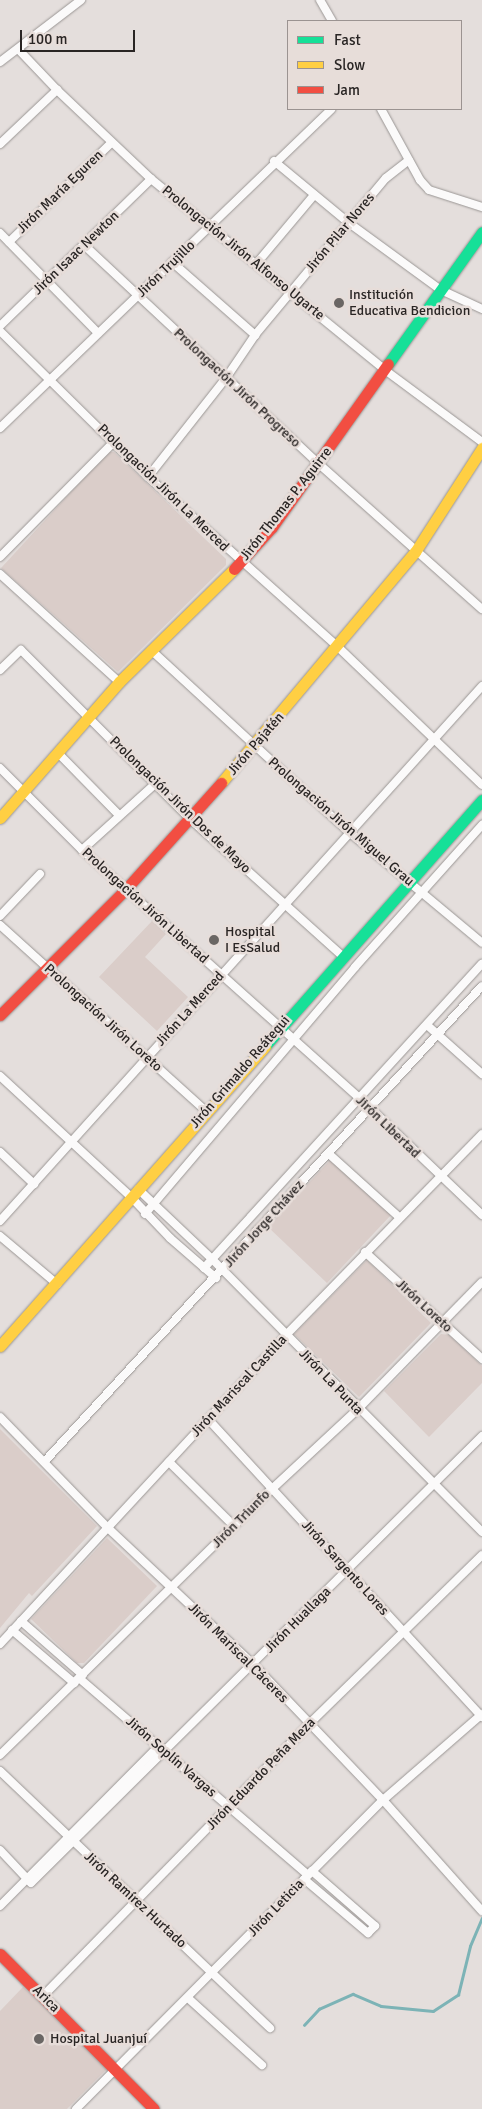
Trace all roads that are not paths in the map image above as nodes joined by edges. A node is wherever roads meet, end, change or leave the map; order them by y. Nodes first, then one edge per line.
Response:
1 (81, 0) edge
2 (320, 0) edge
3 (331, 20) edge
4 (18, 49) junction
5 (0, 62) edge
6 (57, 90) junction
7 (331, 110) edge
8 (382, 110) edge
9 (111, 143) junction
10 (0, 144) edge
11 (409, 160) junction
12 (274, 162) junction
13 (151, 179) junction
14 (314, 195) junction
15 (482, 207) edge
16 (350, 223) junction
17 (209, 226) junction
18 (482, 232) edge
19 (0, 233) edge
20 (9, 242) junction
21 (84, 245) junction
22 (172, 262) junction
23 (257, 263) junction
24 (49, 280) junction
25 (441, 290) junction
26 (292, 291) junction
27 (138, 296) junction
28 (482, 309) edge
29 (0, 326) edge
30 (0, 331) edge
31 (98, 333) junction
32 (255, 335) junction
33 (385, 370) junction
34 (226, 378) junction
35 (51, 380) junction
36 (0, 428) edge
37 (114, 442) junction
38 (482, 442) edge
39 (482, 448) edge
40 (319, 464) junction
41 (148, 477) junction
42 (415, 552) junction
43 (0, 557) edge
44 (240, 563) junction
45 (0, 574) edge
46 (482, 609) edge
47 (338, 648) junction
48 (151, 650) junction
49 (0, 670) edge
50 (119, 682) junction
51 (482, 686) edge
52 (89, 717) junction
53 (434, 738) junction
54 (254, 746) junction
55 (59, 754) junction
56 (0, 768) edge
57 (156, 784) junction
58 (482, 785) edge
59 (24, 790) junction
60 (482, 800) edge
61 (118, 814) junction
62 (0, 818) edge
63 (189, 818) junction
64 (482, 825) edge
65 (349, 832) junction
66 (82, 850) junction
67 (40, 874) dead end
68 (408, 882) junction
69 (125, 890) junction
70 (421, 892) junction
71 (286, 906) junction
72 (0, 916) edge
73 (0, 925) edge
74 (482, 943) edge
75 (342, 956) junction
76 (482, 964) edge
77 (49, 969) junction
78 (221, 975) junction
79 (482, 986) edge
80 (0, 1015) edge
81 (427, 1025) junction
82 (279, 1027) junction
83 (438, 1034) junction
84 (294, 1040) junction
85 (148, 1056) junction
86 (482, 1074) edge
87 (0, 1076) edge
88 (359, 1098) junction
89 (368, 1106) junction
90 (206, 1111) junction
91 (482, 1134) edge
92 (72, 1141) junction
93 (0, 1152) edge
94 (329, 1154) junction
95 (440, 1177) junction
96 (34, 1184) junction
97 (135, 1193) junction
98 (154, 1203) junction
99 (145, 1214) junction
100 (482, 1215) edge
101 (399, 1217) junction
102 (0, 1222) edge
103 (0, 1236) edge
104 (366, 1252) junction
105 (212, 1259) junction
106 (204, 1268) junction
107 (222, 1270) junction
108 (216, 1278) junction
109 (482, 1282) edge
110 (57, 1284) junction
111 (443, 1323) junction
112 (286, 1335) junction
113 (0, 1346) edge
114 (482, 1359) edge
115 (358, 1409) junction
116 (0, 1418) edge
117 (208, 1419) junction
118 (482, 1436) edge
119 (45, 1461) junction
120 (169, 1462) junction
121 (433, 1485) junction
122 (273, 1488) junction
123 (234, 1526) junction
124 (108, 1528) junction
125 (482, 1532) edge
126 (482, 1555) edge
127 (346, 1573) junction
128 (171, 1588) junction
129 (21, 1621) junction
130 (12, 1630) junction
131 (402, 1630) junction
132 (0, 1644) edge
133 (253, 1664) junction
134 (79, 1679) junction
135 (481, 1715) edge
136 (309, 1724) junction
137 (162, 1749) junction
138 (0, 1755) edge
139 (0, 1771) edge
140 (383, 1800) junction
141 (229, 1808) junction
142 (67, 1836) junction
143 (73, 1842) junction
144 (0, 1850) edge
145 (308, 1875) junction
146 (27, 1878) junction
147 (137, 1902) junction
148 (0, 1906) edge
149 (482, 1911) edge
150 (0, 1954) edge
151 (214, 1973) junction
152 (43, 1996) junction
153 (188, 1998) junction
154 (270, 2028) dead end
155 (262, 2065) dead end
156 (116, 2069) junction
157 (76, 2109) edge
158 (154, 2109) edge

1 - 4 street
2 - 3 street
4 - 5 street
4 - 6 street, Prolongación Jirón Alfonso Ugarte
6 - 9 street, Prolongación Jirón Alfonso Ugarte
6 - 10 street
7 - 12 street, Jirón Trujillo
8 - 11 street
9 - 13 street, Prolongación Jirón Alfonso Ugarte
9 - 20 street, Jirón María Eguren
11 - 15 street
11 - 16 street, Jirón Pilar Nores
12 - 14 street
12 - 17 street, Jirón Trujillo
13 - 17 street, Prolongación Jirón Alfonso Ugarte
13 - 21 street, Jirón Isaac Newton
14 - 16 street
14 - 23 street
16 - 25 street
16 - 26 street, Jirón Pilar Nores
17 - 22 street, Jirón Trujillo
17 - 23 street, Prolongación Jirón Alfonso Ugarte
18 - 25 main road, Jirón Thomas P. Aguirre
19 - 20 street
20 - 24 street
21 - 24 street, Jirón Isaac Newton
21 - 27 street, Prolongación Jirón Progreso
22 - 27 street, Jirón Trujillo
22 - 32 street
23 - 26 street, Prolongación Jirón Alfonso Ugarte
24 - 29 street, Jirón Isaac Newton
24 - 31 street
25 - 28 street
25 - 33 main road, Jirón Thomas P. Aguirre
26 - 32 street, Jirón Pilar Nores
26 - 33 street, Prolongación Jirón Alfonso Ugarte
27 - 31 street, Jirón Trujillo
27 - 34 street, Prolongación Jirón Progreso
30 - 35 street, Prolongación Jirón La Merced
31 - 35 street, Jirón Trujillo
32 - 34 street, Jirón Pilar Nores
33 - 38 street, Prolongación Jirón Alfonso Ugarte
33 - 40 main road, Jirón Thomas P. Aguirre
34 - 40 street, Prolongación Jirón Progreso
34 - 41 street, Jirón Pilar Nores
35 - 36 street, Jirón Trujillo
35 - 37 street, Prolongación Jirón La Merced
37 - 41 street, Prolongación Jirón La Merced
37 - 43 street
39 - 42 main road, Jirón Pajatén
40 - 42 street, Prolongación Jirón Progreso
40 - 44 main road, Jirón Thomas P. Aguirre
41 - 44 street, Prolongación Jirón La Merced
42 - 46 street, Prolongación Jirón Progreso
42 - 47 main road, Jirón Pajatén
44 - 47 street, Prolongación Jirón La Merced
44 - 48 main road, Jirón Thomas P. Aguirre
45 - 50 street
47 - 53 street, Prolongación Jirón La Merced
47 - 54 main road, Jirón Pajatén
48 - 50 main road, Jirón Thomas P. Aguirre
48 - 54 street, Prolongación Jirón Miguel Grau
49 - 52 street, Prolongación Jirón Dos de Mayo
50 - 52 main road, Jirón Thomas P. Aguirre
51 - 53 street, Jirón La Merced
52 - 55 main road, Jirón Thomas P. Aguirre
52 - 57 street, Prolongación Jirón Dos de Mayo
53 - 58 street, Prolongación Jirón La Merced
53 - 65 street, Jirón La Merced
54 - 63 main road, Jirón Pajatén
54 - 65 street, Prolongación Jirón Miguel Grau
55 - 59 main road, Jirón Thomas P. Aguirre
55 - 61 street
56 - 59 street, Prolongación Jirón Libertad
57 - 61 street
57 - 63 street, Prolongación Jirón Dos de Mayo
59 - 62 main road, Jirón Thomas P. Aguirre
59 - 66 street, Prolongación Jirón Libertad
60 - 68 main road, Jirón Grimaldo Reátegui
61 - 66 street
63 - 69 main road, Jirón Pajatén
63 - 71 street, Prolongación Jirón Dos de Mayo
64 - 70 street, Jirón Grimaldo Reátegui
65 - 68 street, Prolongación Jirón Miguel Grau
65 - 71 street, Jirón La Merced
66 - 69 street, Prolongación Jirón Libertad
67 - 72 street
68 - 70 street, Prolongación Jirón Miguel Grau
68 - 75 main road, Jirón Grimaldo Reátegui
69 - 77 main road, Jirón Pajatén
69 - 78 street, Prolongación Jirón Libertad
70 - 74 street, Prolongación Jirón Miguel Grau
70 - 84 street, Jirón Grimaldo Reátegui
71 - 75 street, Prolongación Jirón Dos de Mayo
71 - 78 street, Jirón La Merced
73 - 77 street, Prolongación Jirón Loreto
75 - 82 main road, Jirón Grimaldo Reátegui
76 - 81 street, Jirón Jorge Chávez
77 - 80 main road, Jirón Pajatén
77 - 85 street, Prolongación Jirón Loreto
78 - 82 street, Prolongación Jirón Libertad
78 - 85 street, Jirón La Merced
79 - 83 street, Jirón Jorge Chávez
81 - 83 street
81 - 88 street, Jirón Jorge Chávez
82 - 84 street, Prolongación Jirón Libertad
82 - 90 main road, Jirón Grimaldo Reátegui
83 - 86 street
83 - 89 street, Jirón Jorge Chávez
84 - 88 street, Jirón Libertad
84 - 98 street, Jirón Grimaldo Reátegui
85 - 90 street, Prolongación Jirón Loreto
85 - 92 street, Jirón La Merced
87 - 92 street
88 - 89 street, Jirón Libertad
88 - 105 street, Jirón Jorge Chávez
89 - 94 street, Jirón Jorge Chávez
89 - 95 street, Jirón Libertad
90 - 97 main road, Jirón Grimaldo Reátegui
91 - 95 street, Jirón Mariscal Castilla
92 - 96 street, Jirón La Merced
92 - 97 street
93 - 96 street
94 - 101 street
94 - 107 street, Jirón Jorge Chávez
95 - 100 street, Jirón Libertad
95 - 101 street, Jirón Mariscal Castilla
96 - 102 street, Jirón La Merced
97 - 98 street, Jirón La Punta
97 - 99 street
97 - 110 main road, Jirón Grimaldo Reátegui
98 - 99 street, Jirón Grimaldo Reátegui
98 - 105 street, Jirón La Punta
99 - 106 street
101 - 104 street, Jirón Mariscal Castilla
103 - 110 street
104 - 111 street, Jirón Loreto
104 - 112 street, Jirón Mariscal Castilla
105 - 106 street, Jirón Jorge Chávez
105 - 107 street, Jirón La Punta
106 - 108 street
107 - 108 street, Jirón Jorge Chávez
107 - 112 street, Jirón La Punta
108 - 119 street, Jirón Jorge Chávez
109 - 111 street, Jirón Triunfo
110 - 113 main road, Jirón Grimaldo Reátegui
111 - 114 street, Jirón Loreto
111 - 115 street, Jirón Triunfo
112 - 115 street, Jirón La Punta
112 - 117 street, Jirón Mariscal Castilla
115 - 121 street, Jirón La Punta
115 - 122 street, Jirón Triunfo
116 - 119 street, Jirón Mariscal Cáceres
117 - 120 street, Jirón Mariscal Castilla
117 - 122 street, Jirón Sargento Lores
118 - 121 street, Jirón Huallaga
119 - 124 street, Jirón Mariscal Cáceres
120 - 123 street
120 - 124 street, Jirón Mariscal Castilla
121 - 125 street, Jirón La Punta
121 - 127 street, Jirón Huallaga
122 - 123 street, Jirón Triunfo
122 - 127 street, Jirón Sargento Lores
123 - 128 street, Jirón Triunfo
124 - 128 street, Jirón Mariscal Cáceres
124 - 129 street, Jirón Mariscal Castilla
126 - 131 street, Jirón Eduardo Peña Meza
127 - 131 street, Jirón Sargento Lores
127 - 133 street, Jirón Huallaga
128 - 133 street, Jirón Mariscal Cáceres
128 - 134 street, Jirón Triunfo
129 - 130 street, Jirón Mariscal Castilla
129 - 134 street, Jirón Soplín Vargas
130 - 132 street, Jirón Mariscal Castilla
130 - 134 street, Jirón Soplín Vargas
131 - 135 street, Jirón Sargento Lores
131 - 136 street, Jirón Eduardo Peña Meza
133 - 136 street, Jirón Mariscal Cáceres
133 - 137 street, Jirón Huallaga
134 - 137 street, Jirón Soplín Vargas
134 - 138 street, Jirón Triunfo
135 - 140 street, Jirón Leticia
136 - 140 street, Jirón Mariscal Cáceres
136 - 141 street, Jirón Eduardo Peña Meza
137 - 141 street, Jirón Soplín Vargas
137 - 142 street, Jirón Huallaga
137 - 143 street, Jirón Huallaga
139 - 142 street, Jirón Ramírez Hurtado
140 - 145 street, Jirón Leticia
140 - 149 street, Jirón Mariscal Cáceres
141 - 145 street, Jirón Soplín Vargas
141 - 147 street, Jirón Eduardo Peña Meza
142 - 143 street, Jirón Ramírez Hurtado
142 - 146 street, Jirón Huallaga
143 - 146 street, Jirón Huallaga
143 - 147 street, Jirón Ramírez Hurtado
144 - 146 street
145 - 145 street, Jirón Soplín Vargas
145 - 151 street, Jirón Leticia
146 - 148 street, Jirón Huallaga
147 - 151 street, Jirón Ramírez Hurtado
147 - 152 street, Jirón Eduardo Peña Meza
150 - 152 main road, Arica
151 - 153 street, Jirón Leticia
151 - 154 street, Jirón Ramírez Hurtado
152 - 156 main road, Arica
153 - 155 street
153 - 156 street, Jirón Leticia
156 - 157 street, Jirón Leticia
156 - 158 main road, Arica

